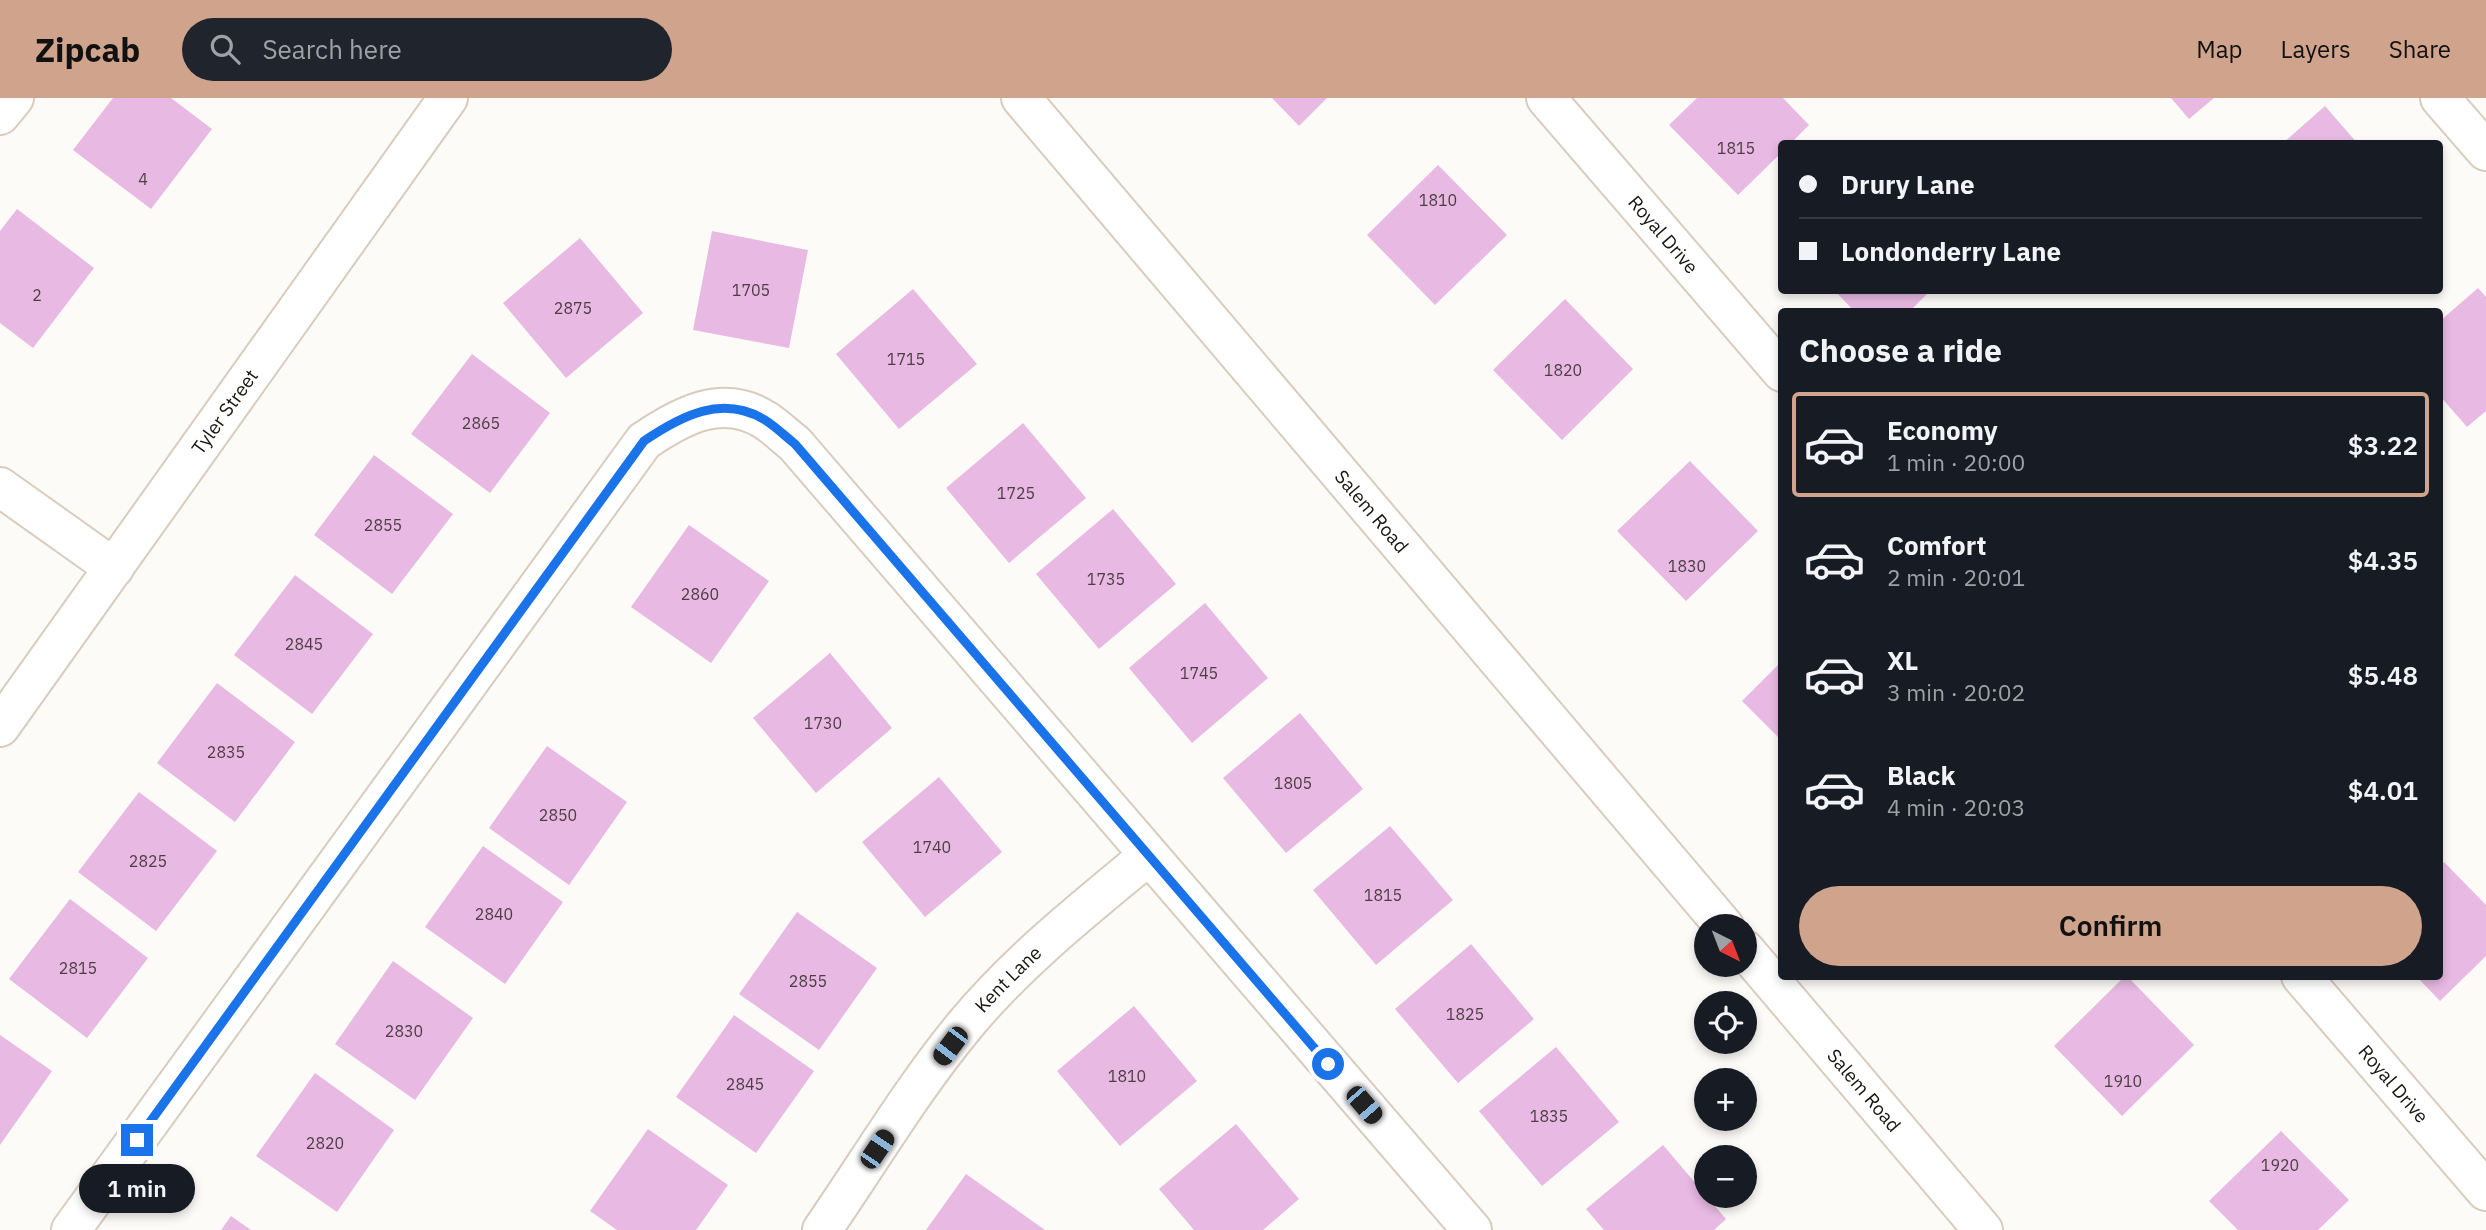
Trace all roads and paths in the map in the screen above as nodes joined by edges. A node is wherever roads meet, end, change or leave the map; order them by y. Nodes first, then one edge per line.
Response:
1 (14, 98) edge
2 (448, 98) edge
3 (1021, 98) edge
4 (1546, 98) edge
5 (2440, 98) edge
6 (0, 115) edge
7 (2486, 151) edge
8 (1778, 367) edge
9 (0, 487) edge
10 (114, 568) junction
11 (0, 727) edge
12 (1148, 856) junction
13 (1714, 914) edge
14 (1757, 964) edge
15 (2304, 980) edge
16 (2486, 1191) edge
17 (71, 1230) edge
18 (822, 1230) edge
19 (1472, 1230) edge
20 (1983, 1230) edge

1 - 6 street
2 - 10 street, Tyler Street
3 - 13 street, Salem Road
4 - 8 street, Royal Drive
5 - 7 street
9 - 10 street
10 - 11 street, Tyler Street
12 - 17 street
12 - 18 street, Kent Lane
12 - 19 street
14 - 20 street, Salem Road
15 - 16 street, Royal Drive

